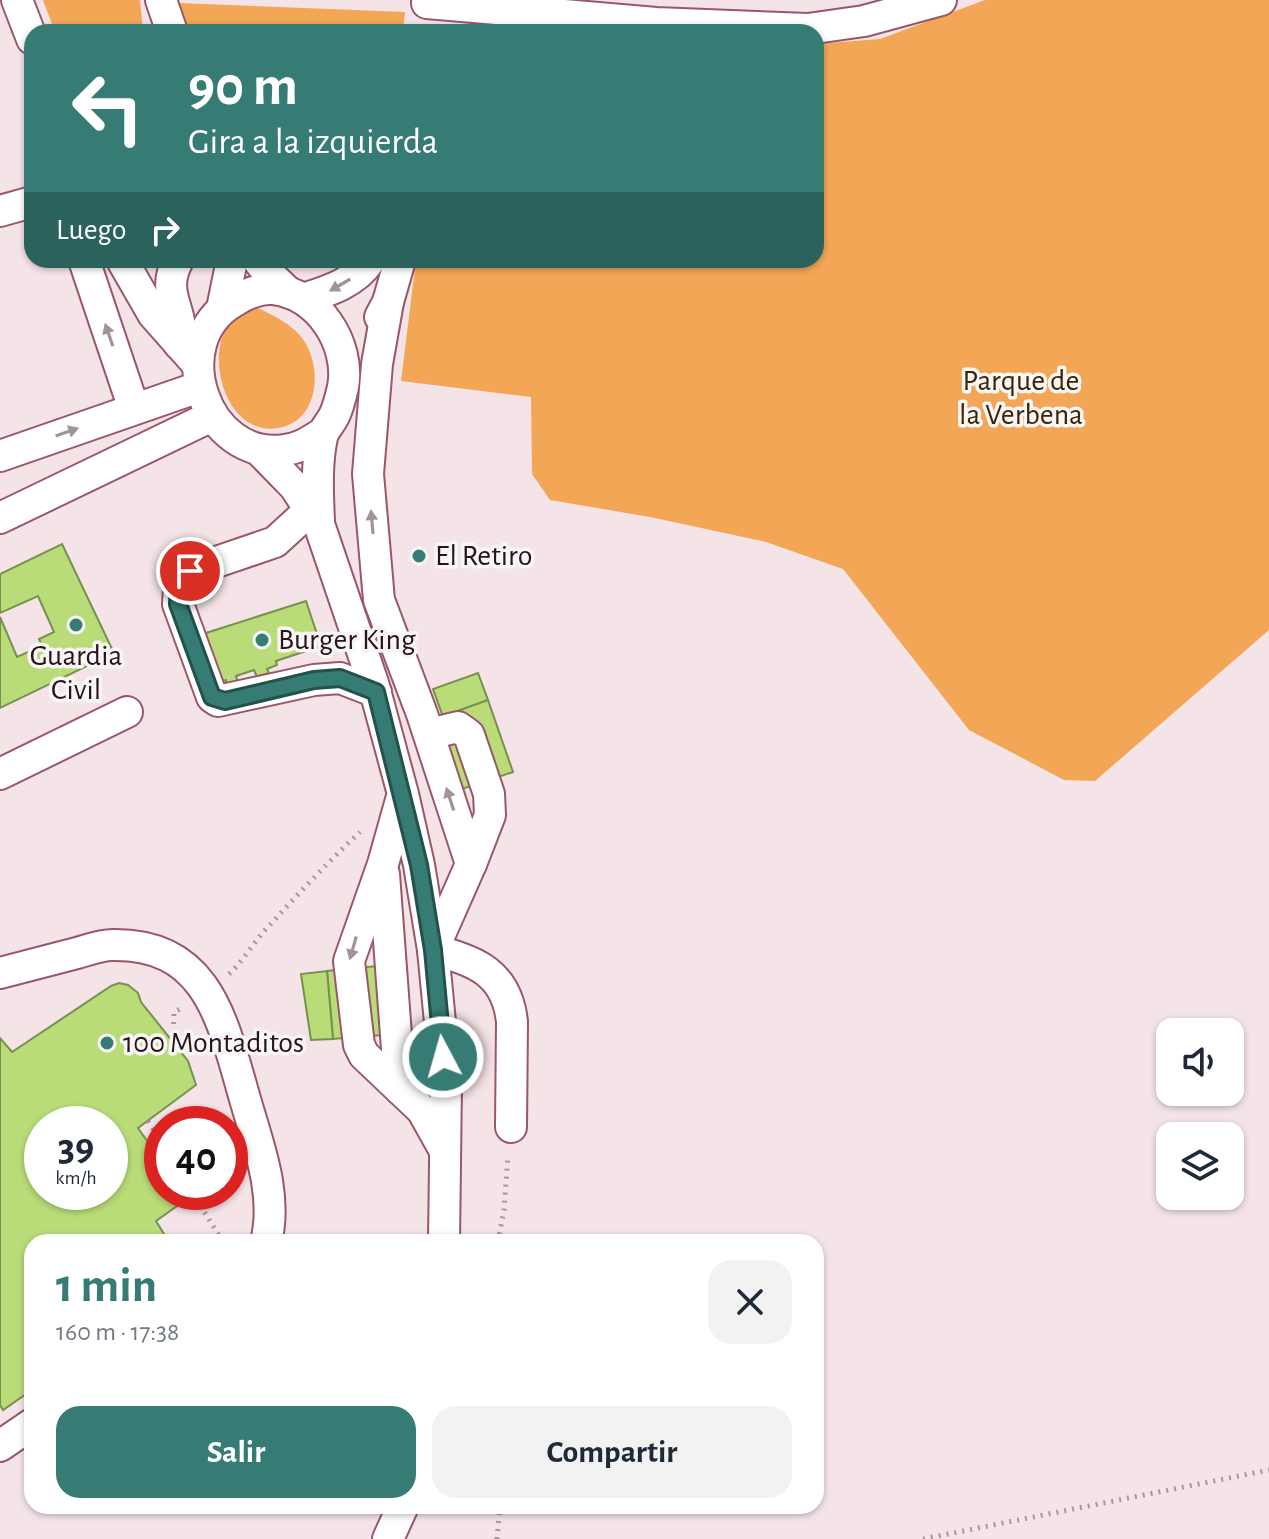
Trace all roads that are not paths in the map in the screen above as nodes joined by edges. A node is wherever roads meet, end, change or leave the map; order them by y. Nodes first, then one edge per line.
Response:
1 (17, 0) edge
2 (159, 0) edge
3 (941, 0) edge
4 (427, 12) edge
5 (755, 14) edge
6 (26, 24) edge
7 (158, 24) edge
8 (169, 24) edge
9 (790, 24) edge
10 (824, 27) edge
11 (24, 204) edge
12 (0, 211) edge
13 (87, 268) edge
14 (127, 268) edge
15 (175, 268) edge
16 (230, 268) edge
17 (264, 268) edge
18 (365, 268) edge
19 (398, 268) edge
20 (296, 296) junction
21 (388, 302) junction
22 (222, 309) junction
23 (192, 365) junction
24 (344, 386) junction
25 (134, 409) junction
26 (212, 416) junction
27 (323, 433) junction
28 (259, 450) junction
29 (0, 456) edge
30 (314, 517) junction
31 (0, 518) edge
32 (379, 600) junction
33 (362, 648) junction
34 (374, 688) junction
35 (127, 712) dead end
36 (426, 724) junction
37 (0, 774) edge
38 (403, 794) junction
39 (383, 864) junction
40 (433, 950) junction
41 (0, 973) edge
42 (400, 1089) junction
43 (511, 1127) road end
44 (447, 1154) junction
45 (268, 1234) edge
46 (444, 1234) edge
47 (24, 1430) edge
48 (0, 1446) edge
49 (409, 1520) edge
50 (388, 1539) edge

1 - 6 street
2 - 7 street
2 - 8 street
3 - 10 street
4 - 5 street
5 - 9 street
11 - 12 street
25 -> 13 street
14 - 23 street
15 - 23 street
16 - 22 street
17 - 20 street
18 -> 20 street
19 - 21 street
20 - 22 street
20 - 24 street
21 - 24 street
32 -> 21 street
22 - 23 street
23 - 25 street
23 - 26 street
24 - 27 street
29 -> 25 street
26 - 28 street
26 - 31 street
27 - 28 street
27 - 30 street
28 - 30 street
30 - 33 street
30 - 34 street
32 - 33 street
32 - 36 street
33 - 34 street
34 - 36 street
34 - 38 street
35 - 37 street
40 -> 36 street
38 - 39 street
38 - 40 street
39 - 42 street
39 -> 42 street
40 - 43 street
40 - 44 street
41 - 45 street
42 - 44 street
44 - 46 street
47 - 48 street
49 - 50 street

